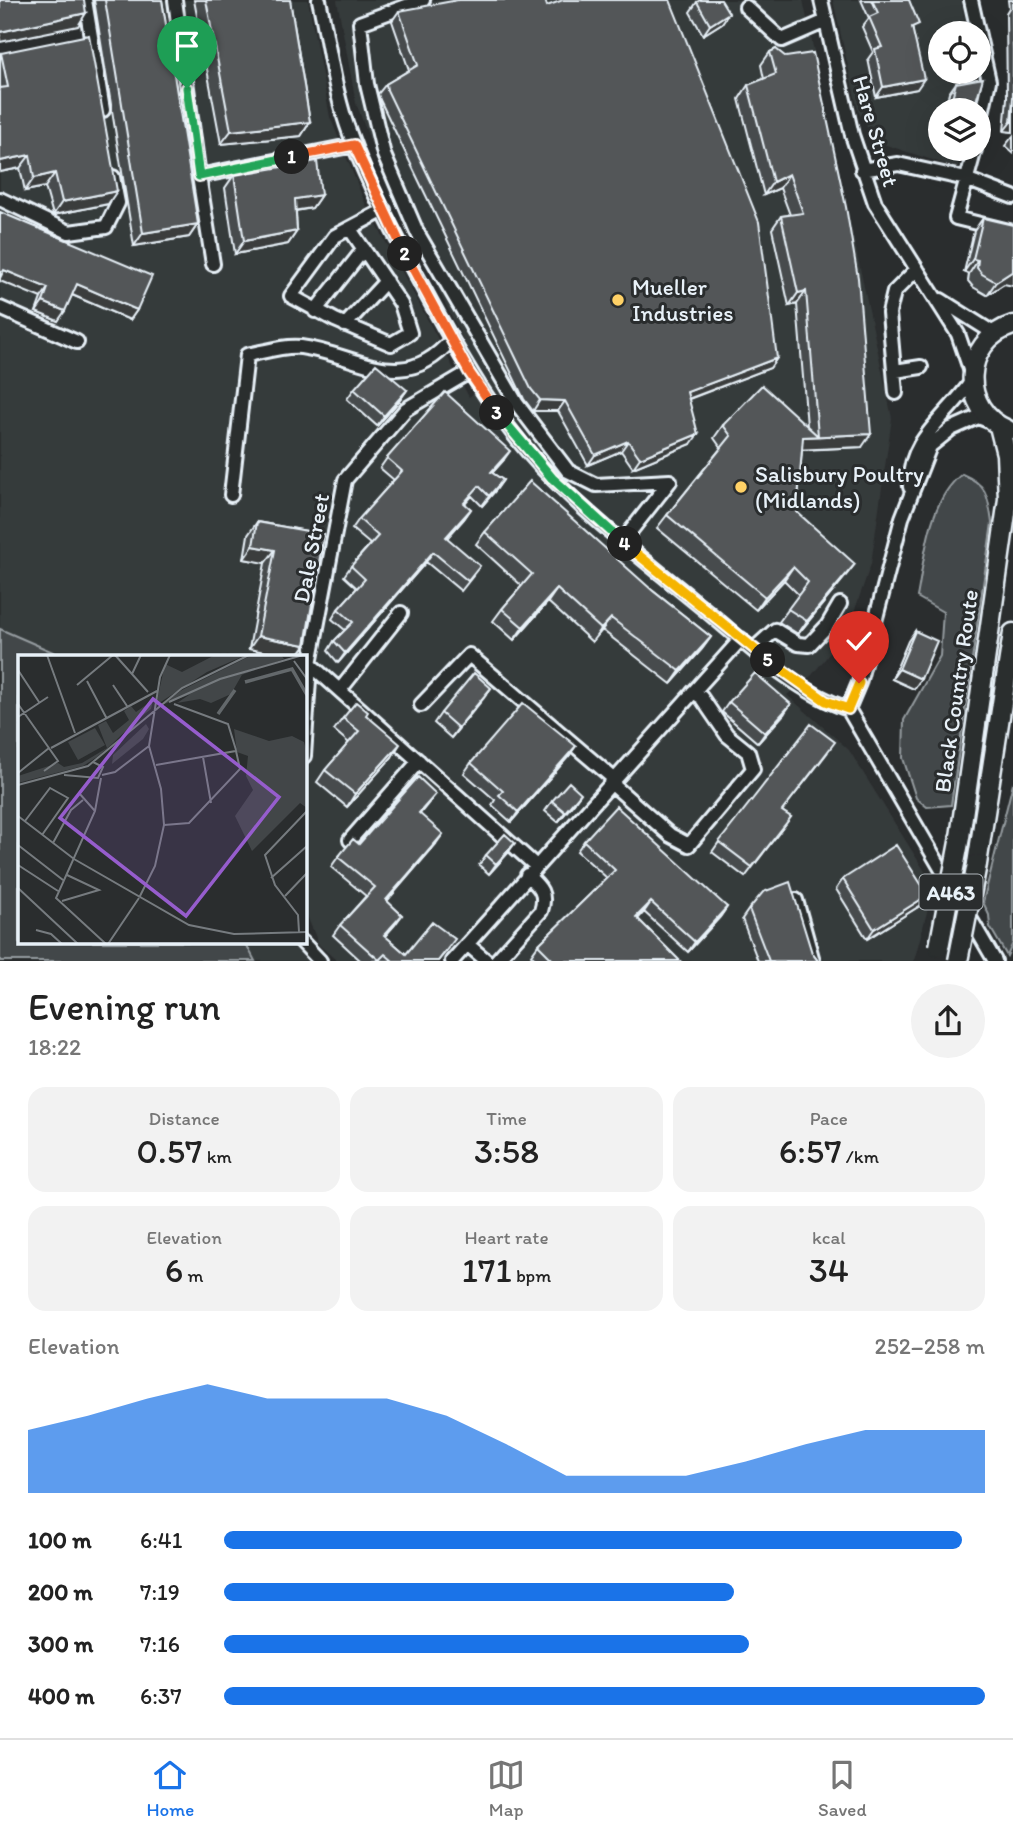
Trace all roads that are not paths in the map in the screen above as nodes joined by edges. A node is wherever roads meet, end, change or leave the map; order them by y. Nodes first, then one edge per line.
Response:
1 (85, 0) edge
2 (175, 0) edge
3 (319, 0) edge
4 (423, 0) edge
5 (821, 0) edge
6 (971, 0) edge
7 (746, 7) dead end
8 (826, 21) junction
9 (985, 98) edge
10 (105, 126) edge
11 (354, 145) junction
12 (972, 161) edge
13 (111, 164) edge
14 (862, 170) junction
15 (199, 176) junction
16 (966, 180) junction
17 (1013, 197) edge
18 (0, 199) edge
19 (384, 210) junction
20 (350, 229) junction
21 (1013, 232) edge
22 (364, 249) junction
23 (213, 264) dead end
24 (917, 269) junction
25 (386, 281) junction
26 (938, 297) junction
27 (0, 308) edge
28 (315, 311) junction
29 (345, 324) junction
30 (1013, 326) edge
31 (995, 334) junction
32 (451, 340) junction
33 (77, 342) dead end
34 (921, 367) dead end
35 (895, 371) junction
36 (469, 372) junction
37 (972, 378) junction
38 (896, 393) dead end
39 (1002, 427) edge
40 (911, 491) junction
41 (232, 495) dead end
42 (622, 542) junction
43 (840, 604) dead end
44 (401, 612) dead end
45 (1013, 634) edge
46 (741, 639) junction
47 (754, 649) junction
48 (310, 664) junction
49 (340, 690) junction
50 (693, 692) junction
51 (421, 705) dead end
52 (848, 709) junction
53 (306, 726) edge
54 (419, 761) junction
55 (612, 781) junction
56 (350, 840) edge
57 (531, 870) junction
58 (796, 900) edge
59 (304, 944) edge
60 (467, 944) junction
61 (937, 954) edge
62 (320, 961) edge
63 (452, 961) edge
64 (487, 961) edge
65 (496, 961) edge
66 (813, 961) edge
67 (958, 961) edge
68 (995, 961) edge

1 - 10 street
2 - 15 street
3 - 11 street
4 - 42 street
5 - 8 street, Hare Street
6 - 9 street
7 - 8 street
8 - 14 street, Hare Street
11 - 15 street
11 - 19 street
12 - 16 street
13 - 18 street
14 - 16 street
14 - 24 street, Hare Street
15 - 23 street
16 - 17 street
16 - 21 street
19 - 20 street
19 - 32 street
20 - 22 street
20 - 28 street
22 - 25 street
22 - 28 street
24 - 26 street, Hare Street
24 - 35 street
25 - 29 street
25 - 29 street
26 - 31 street, Hare Street
26 - 37 street, Hare Street
27 - 33 street
28 - 29 street
30 - 31 highway
31 - 37 highway
32 - 36 street
32 - 41 street
34 - 35 street
35 - 38 street
36 - 42 street
36 - 48 street, Dale Street
37 - 39 highway
37 - 40 street
39 - 40 street
39 - 61 highway, Black Country Route / A463, bridge
40 - 52 street
42 - 46 street
43 - 47 street
44 - 49 street
45 - 67 highway, Black Country Route / A463, bridge
46 - 47 street
46 - 50 street
47 - 52 street
48 - 49 street
48 - 53 street, Dale Street
49 - 54 street
50 - 55 street
50 - 55 street
51 - 55 street
52 - 68 street
54 - 56 street
54 - 57 street
55 - 57 street
57 - 60 street
57 - 65 street
58 - 66 street
59 - 62 street
60 - 63 street
60 - 64 street

